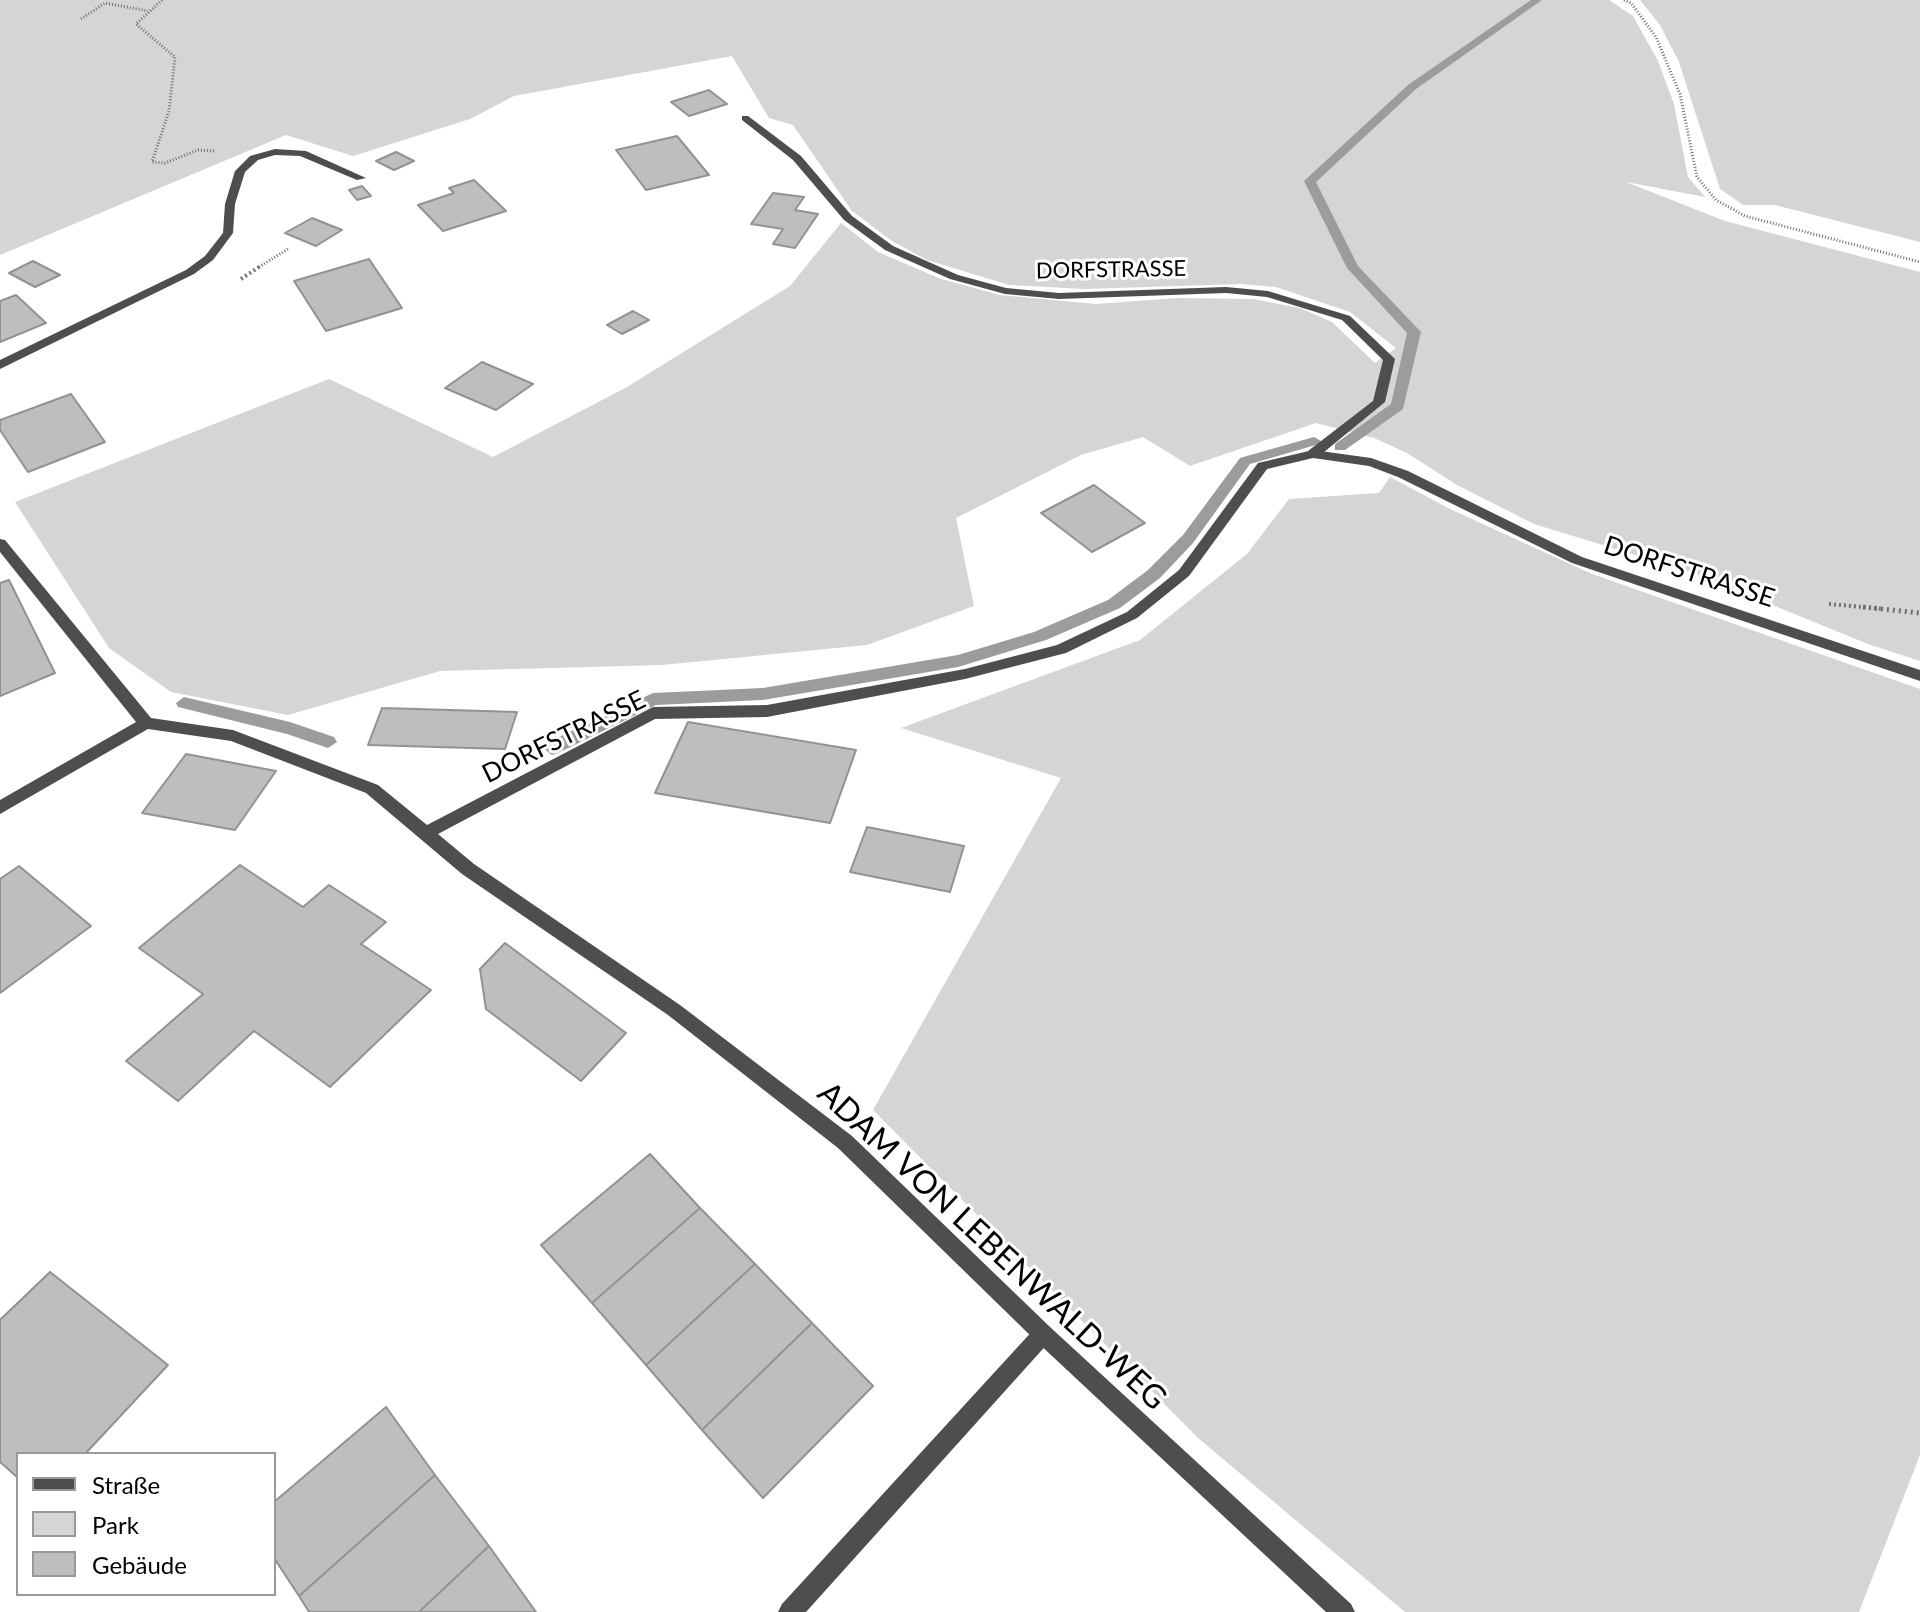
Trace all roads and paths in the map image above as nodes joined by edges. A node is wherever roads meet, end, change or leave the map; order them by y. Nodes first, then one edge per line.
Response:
1 (162, 0) edge
2 (1624, 0) edge
3 (149, 11) junction
4 (81, 19) dead end
5 (745, 118) dead end
6 (254, 158) junction
7 (361, 178) dead end
8 (1920, 262) edge
9 (0, 365) edge
10 (1313, 454) junction
11 (0, 543) edge
12 (1920, 676) edge
13 (146, 723) junction
14 (0, 808) edge
15 (426, 833) junction
16 (1043, 1334) junction
17 (790, 1612) edge
18 (1343, 1612) edge

1 - 3 path
2 - 8 path
3 - 4 path
3 - 6 path
5 - 10 street, DORFSTRASSE
6 - 7 street
6 - 9 street
10 - 12 street, DORFSTRASSE
10 - 15 street, DORFSTRASSE
11 - 13 street
13 - 14 street
13 - 15 street
15 - 16 street, ADAM VON LEBENWALD-WEG
16 - 17 street
16 - 18 street, ADAM VON LEBENWALD-WEG

